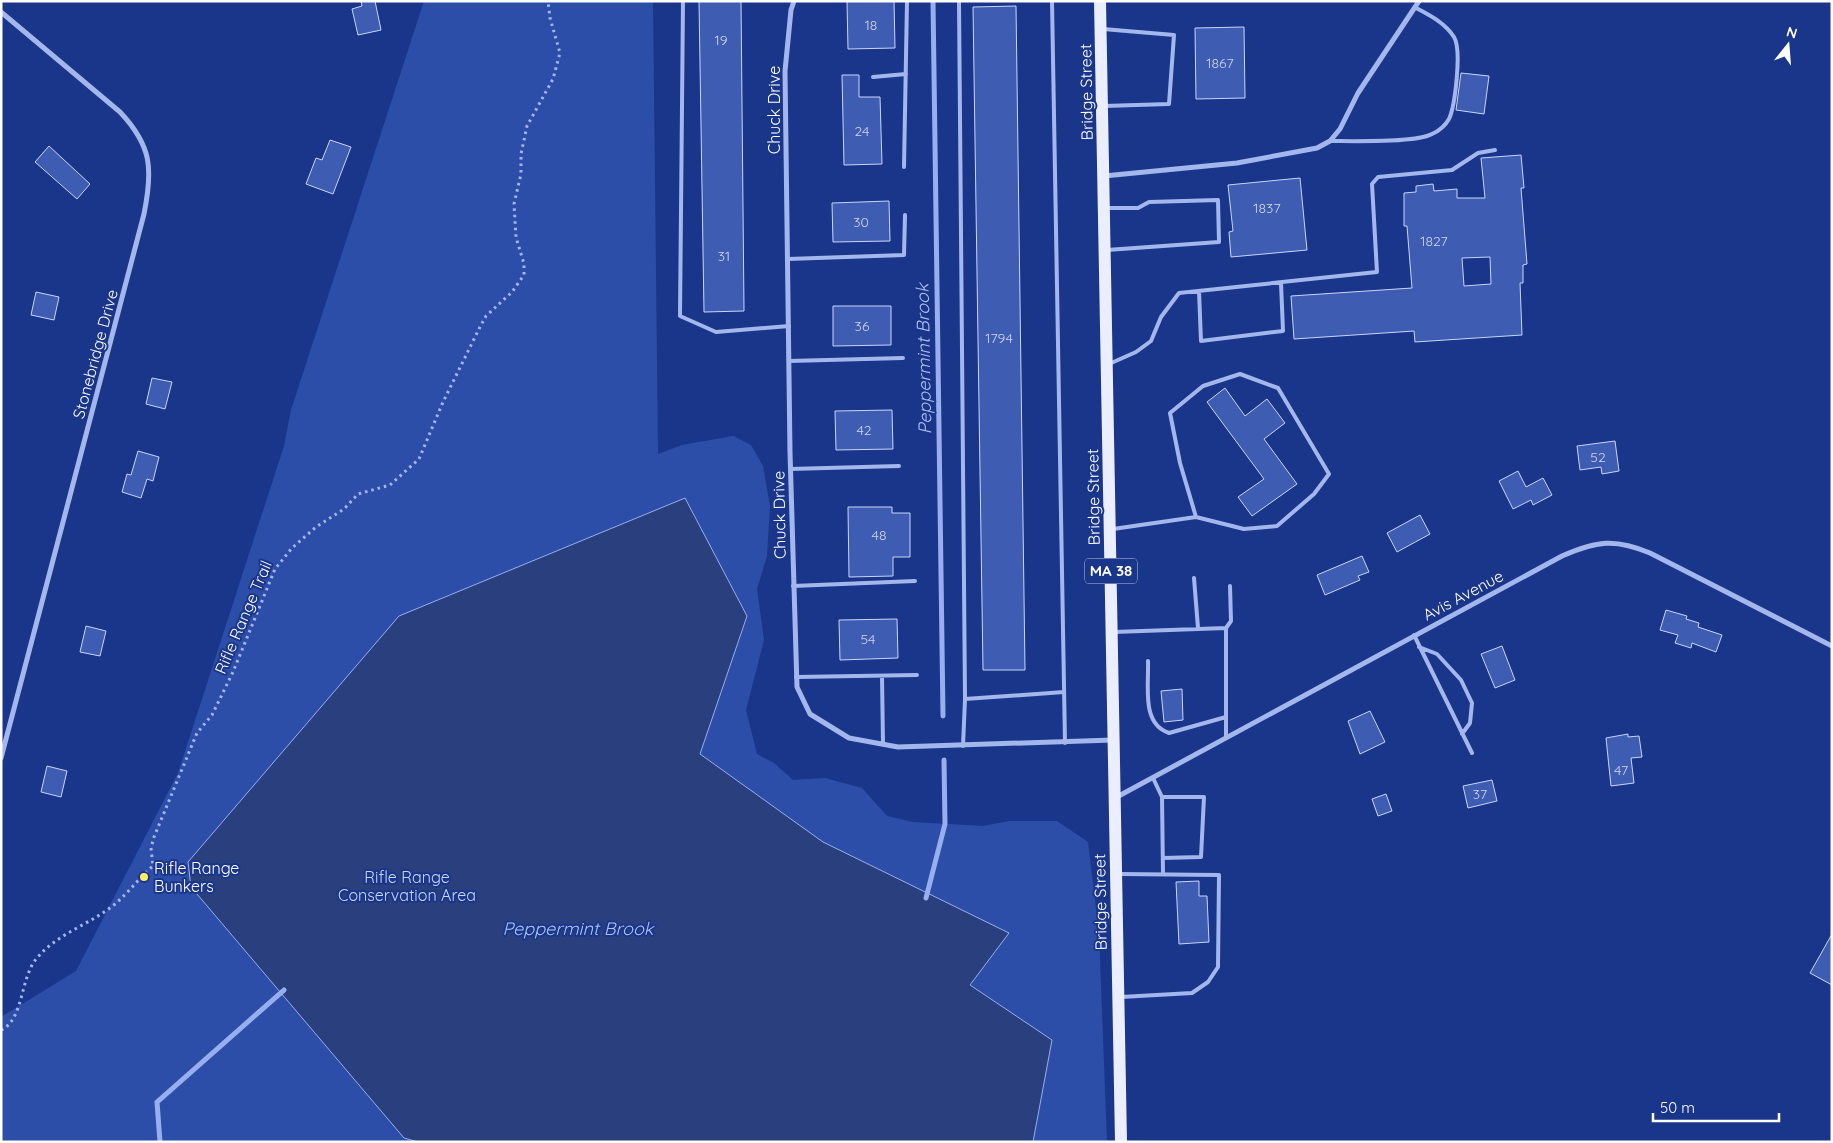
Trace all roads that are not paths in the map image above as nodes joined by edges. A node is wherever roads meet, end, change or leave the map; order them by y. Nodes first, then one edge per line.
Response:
1 (683, 1) edge
2 (794, 1) edge
3 (907, 1) edge
4 (959, 1) edge
5 (1052, 1) edge
6 (1100, 1) edge
7 (1419, 1) edge
8 (1416, 8) junction
9 (1, 12) edge
10 (1101, 28) junction
11 (906, 74) junction
12 (873, 76) dead end
13 (1102, 106) junction
14 (1330, 141) junction
15 (1495, 150) dead end
16 (904, 167) dead end
17 (1103, 176) junction
18 (1104, 208) junction
19 (905, 215) dead end
20 (1104, 251) junction
21 (788, 259) junction
22 (1281, 284) junction
23 (1199, 291) junction
24 (789, 326) junction
25 (903, 358) dead end
26 (789, 361) junction
27 (1107, 365) junction
28 (899, 466) dead end
29 (790, 468) junction
30 (1196, 517) junction
31 (1110, 530) junction
32 (1194, 578) dead end
33 (915, 582) dead end
34 (793, 586) junction
35 (1230, 586) dead end
36 (1198, 628) junction
37 (1226, 628) junction
38 (1112, 632) junction
39 (1414, 636) junction
40 (1832, 646) edge
41 (1419, 647) junction
42 (1148, 661) dead end
43 (882, 676) junction
44 (918, 676) dead end
45 (796, 677) junction
46 (1064, 692) junction
47 (965, 699) junction
48 (1226, 718) junction
49 (1462, 734) junction
50 (1226, 736) junction
51 (1114, 740) junction
52 (1065, 743) junction
53 (884, 744) junction
54 (963, 746) junction
55 (1472, 753) dead end
56 (1, 758) edge
57 (1153, 778) junction
58 (1162, 797) junction
59 (1115, 798) junction
60 (1163, 858) junction
61 (1116, 874) junction
62 (1163, 874) junction
63 (1118, 997) junction
64 (1121, 1142) edge

1 - 24 lane
2 - 21 street, Chuck Drive
3 - 11 lane
4 - 47 lane
5 - 46 lane
6 - 10 main road, Bridge Street / MA 38
7 - 8 street
8 - 14 street
8 - 14 lane
9 - 56 street, Stonebridge Drive
10 - 13 main road, Bridge Street / MA 38
10 - 13 lane
11 - 12 lane
11 - 16 lane
13 - 17 main road, Bridge Street / MA 38
14 - 17 street
15 - 22 lane
17 - 18 main road, Bridge Street / MA 38
18 - 20 main road, Bridge Street / MA 38
18 - 20 lane
19 - 21 lane
20 - 27 main road, Bridge Street / MA 38
21 - 24 street, Chuck Drive
22 - 23 lane
22 - 23 lane
23 - 27 lane
24 - 26 street, Chuck Drive
25 - 26 lane
26 - 29 street, Chuck Drive
27 - 31 main road, Bridge Street / MA 38
28 - 29 lane
29 - 34 street, Chuck Drive
30 - 30 lane
30 - 31 lane
31 - 38 main road, Bridge Street / MA 38
32 - 36 lane
33 - 34 lane
34 - 45 street, Chuck Drive
35 - 37 lane
36 - 37 lane
36 - 38 lane
37 - 48 lane
38 - 51 main road, Bridge Street / MA 38
39 - 40 street, Avis Avenue
39 - 41 lane
39 - 50 street, Avis Avenue
41 - 49 lane
41 - 49 lane
42 - 48 lane
43 - 44 lane
43 - 45 lane
43 - 53 lane
45 - 53 street, Chuck Drive
46 - 47 lane
46 - 52 lane
47 - 54 lane
48 - 50 lane
49 - 55 lane
50 - 57 street, Avis Avenue
51 - 52 street, Chuck Drive
51 - 59 main road, Bridge Street / MA 38
52 - 54 street, Chuck Drive
53 - 54 street, Chuck Drive
57 - 58 lane
57 - 59 street, Avis Avenue
58 - 60 lane
58 - 60 lane
59 - 61 main road, Bridge Street / MA 38
60 - 62 lane
61 - 62 lane
61 - 63 main road, Bridge Street / MA 38
62 - 63 lane
63 - 64 main road, Bridge Street / MA 38

